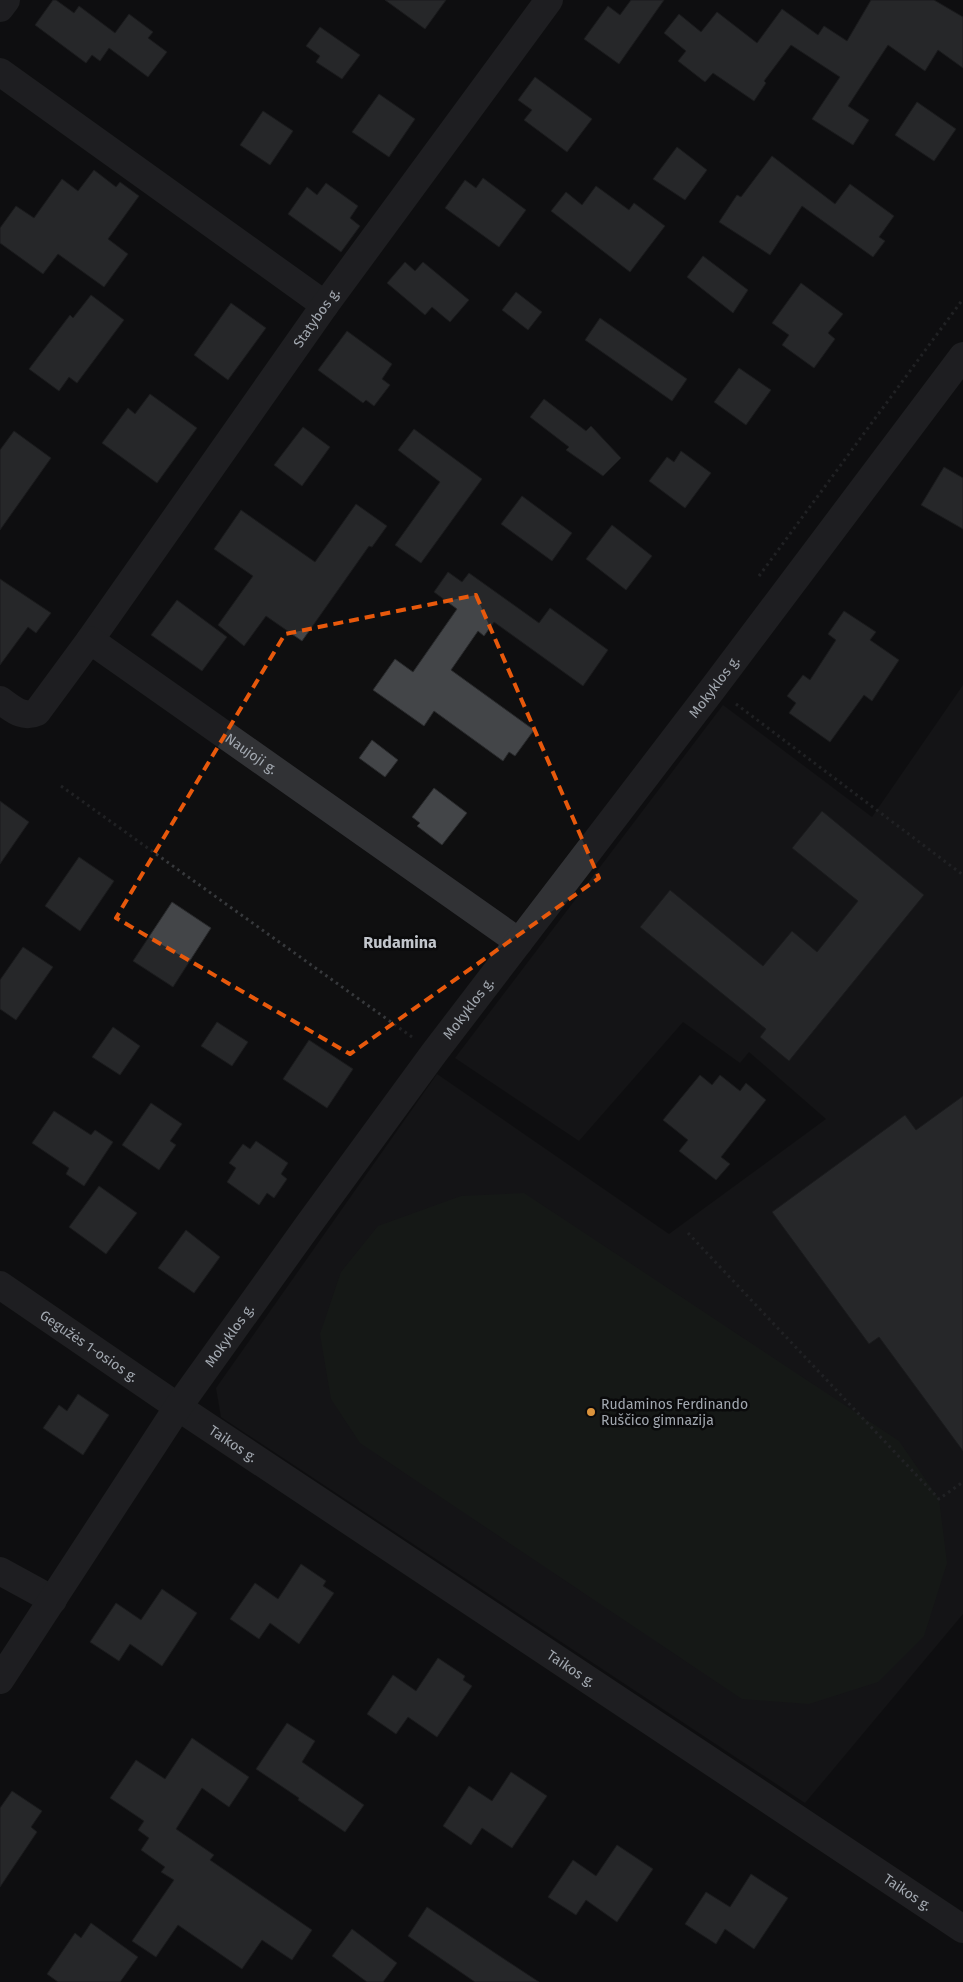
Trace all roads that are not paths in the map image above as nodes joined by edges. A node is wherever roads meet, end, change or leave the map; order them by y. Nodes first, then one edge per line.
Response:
1 (6, 0) edge
2 (549, 0) edge
3 (0, 8) edge
4 (0, 72) edge
5 (325, 305) junction
6 (963, 356) edge
7 (90, 640) junction
8 (0, 700) edge
9 (519, 942) junction
10 (0, 1285) edge
11 (178, 1406) junction
12 (0, 1571) edge
13 (52, 1600) junction
14 (0, 1680) edge
15 (963, 1929) edge

1 - 3 street
2 - 5 street, Statybos g.
4 - 5 street
5 - 7 street, Statybos g.
6 - 9 street, Mokyklos g.
7 - 8 street
7 - 9 street, Naujoji g.
9 - 11 street, Mokyklos g.
10 - 11 street, Gegužės 1-osios g.
11 - 13 street, Mokyklos g.
11 - 15 street, Taikos g.
12 - 13 street
13 - 14 street, Mokyklos g.

